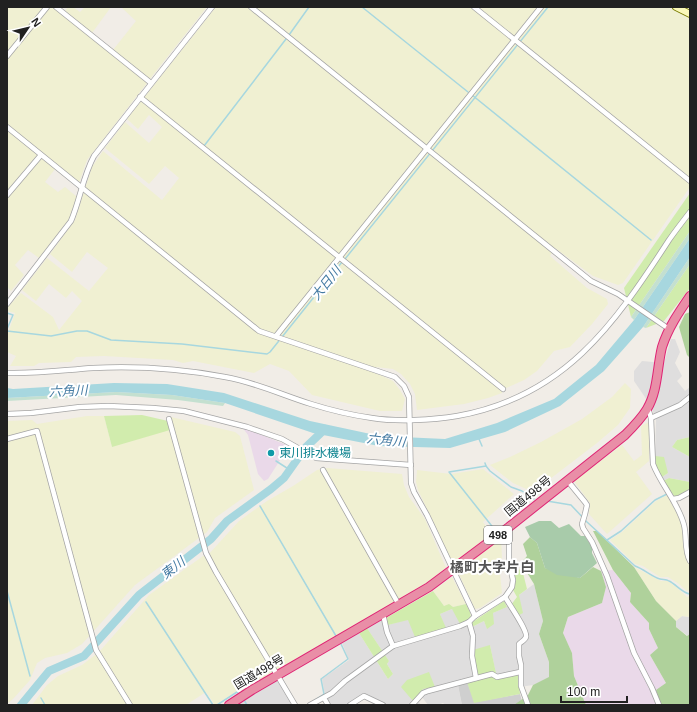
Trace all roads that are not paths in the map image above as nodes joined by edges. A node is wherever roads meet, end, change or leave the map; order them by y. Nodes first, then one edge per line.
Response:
1 (47, 7) edge
2 (56, 7) edge
3 (212, 7) edge
4 (251, 7) edge
5 (474, 7) edge
6 (541, 7) edge
7 (676, 7) edge
8 (690, 14) edge
9 (515, 40) junction
10 (7, 56) edge
11 (151, 83) junction
12 (140, 97) junction
13 (7, 127) edge
14 (427, 149) junction
15 (40, 155) junction
16 (690, 180) edge
17 (82, 188) junction
18 (7, 195) edge
19 (690, 212) edge
20 (339, 257) junction
21 (689, 298) edge
22 (628, 301) junction
23 (7, 304) edge
24 (666, 327) junction
25 (276, 336) junction
26 (7, 373) edge
27 (503, 389) dead end
28 (690, 397) edge
29 (648, 408) junction
30 (7, 414) edge
31 (651, 418) junction
32 (169, 419) dead end
33 (410, 421) junction
34 (7, 439) edge
35 (411, 463) junction
36 (323, 470) dead end
37 (567, 480) junction
38 (690, 492) edge
39 (673, 500) junction
40 (509, 527) junction
41 (690, 561) edge
42 (453, 570) junction
43 (505, 597) junction
44 (399, 605) junction
45 (383, 614) junction
46 (475, 616) junction
47 (469, 622) junction
48 (393, 646) junction
49 (520, 672) junction
50 (278, 675) junction
51 (476, 678) junction
52 (324, 698) junction
53 (130, 705) edge
54 (229, 705) edge
55 (295, 705) edge
56 (310, 705) edge
57 (328, 705) edge
58 (350, 705) edge
59 (383, 705) edge
60 (412, 705) edge
61 (528, 705) edge
62 (659, 705) edge

1 - 10 street
2 - 11 street
3 - 11 street
4 - 14 street
5 - 9 street
6 - 9 street
7 - 8 street
9 - 14 street
9 - 16 street
11 - 12 street
12 - 17 street
12 - 20 street
13 - 15 street
14 - 20 street
14 - 22 street
15 - 17 street
15 - 18 street
17 - 23 street
17 - 25 street
19 - 22 street
20 - 25 street
20 - 27 street
21 - 24 highway, 国道498号 / 498
22 - 24 street
22 - 33 street
24 - 29 highway, 国道498号 / 498
25 - 33 street
26 - 33 street
28 - 31 street
29 - 31 street
29 - 37 highway, 国道498号 / 498
30 - 35 street
31 - 39 street
32 - 50 street
33 - 35 street
34 - 53 street
35 - 42 street
36 - 44 street
37 - 40 highway, 国道498号 / 498
37 - 62 street
38 - 39 street
39 - 41 street
40 - 42 highway, 国道498号 / 498
40 - 43 street
42 - 44 highway, 国道498号 / 498
42 - 46 street
43 - 46 street
43 - 49 street
44 - 45 highway, 国道498号 / 498
45 - 48 street
45 - 50 highway, 国道498号 / 498
46 - 47 street
47 - 48 street
47 - 51 street
48 - 52 street
49 - 51 street
49 - 61 street
50 - 54 highway, 国道498号 / 498
50 - 55 street
51 - 60 street
52 - 56 street
52 - 57 street
58 - 59 street

